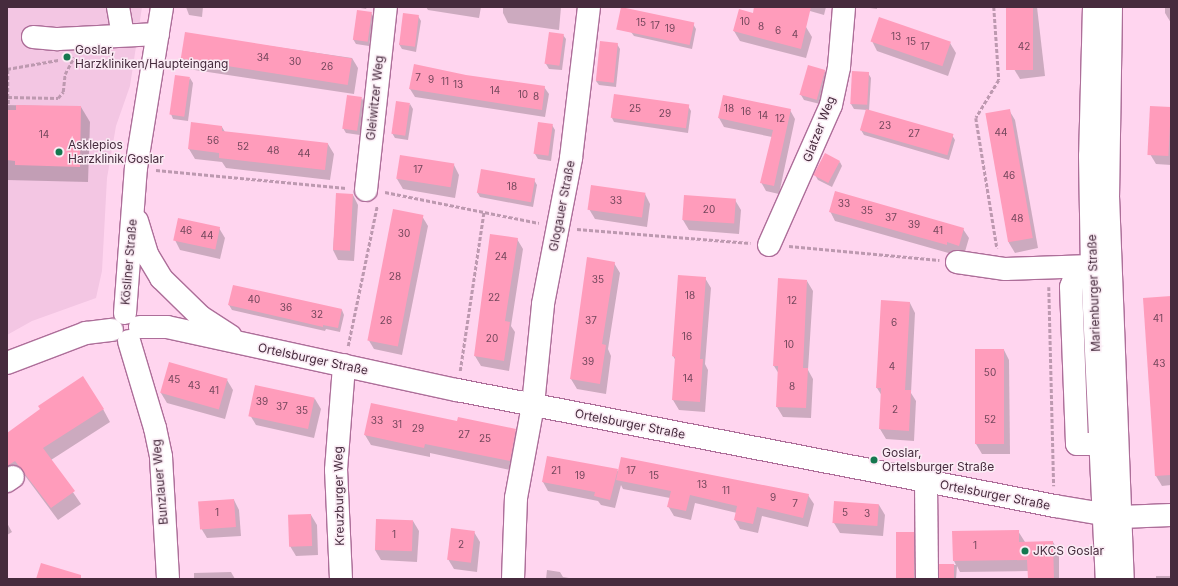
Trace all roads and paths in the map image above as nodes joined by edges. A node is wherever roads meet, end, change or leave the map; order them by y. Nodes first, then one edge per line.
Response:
1 (118, 7) edge
2 (162, 7) edge
3 (386, 7) edge
4 (589, 7) edge
5 (844, 7) edge
6 (994, 7) edge
7 (1094, 7) edge
8 (1111, 7) edge
9 (158, 34) junction
10 (123, 35) junction
11 (33, 37) dead end
12 (67, 58) dead end
13 (59, 60) dead end
14 (7, 70) edge
15 (8, 97) edge
16 (8, 110) edge
17 (372, 194) joint
18 (133, 210) junction
19 (484, 211) dead end
20 (769, 245) dead end
21 (958, 262) dead end
22 (1094, 266) junction
23 (1054, 267) junction
24 (1000, 269) junction
25 (126, 328) junction
26 (241, 343) junction
27 (7, 363) edge
28 (344, 365) junction
29 (457, 390) junction
30 (532, 405) junction
31 (926, 482) junction
32 (1055, 506) junction
33 (1171, 515) edge
34 (1114, 516) junction
35 (168, 579) edge
36 (341, 579) edge
37 (513, 579) edge
38 (927, 579) edge
39 (1107, 579) edge
40 (1123, 579) edge

1 - 10 street
2 - 9 street, Kösliner Straße
3 - 17 street, Gleiwitzer Weg
4 - 30 street, Glogauer Straße
5 - 20 street, Glatzer Weg
6 - 24 path
7 - 22 street, Marienburger Straße
8 - 22 street, Marienburger Straße
9 - 10 street
9 - 18 street, Kösliner Straße
10 - 11 street
12 - 15 path
13 - 14 path
14 - 15 path
15 - 16 path
17 - 28 path
18 - 25 street, Kösliner Straße
18 - 26 street, Kösliner Straße
19 - 29 path
21 - 24 street
22 - 23 street
22 - 34 street, Marienburger Straße
22 - 34 street, Marienburger Straße
23 - 24 street
23 - 32 path
25 - 26 street, Ortelsburger Straße
25 - 27 street, Ortelsburger Straße
25 - 35 street, Bunzlauer Weg
26 - 28 street, Ortelsburger Straße
28 - 29 street, Ortelsburger Straße
28 - 36 street, Kreuzburger Weg
29 - 30 street, Ortelsburger Straße
30 - 31 street, Ortelsburger Straße
30 - 37 street, Glogauer Straße
31 - 32 street, Ortelsburger Straße
31 - 38 street
32 - 34 street, Ortelsburger Straße
33 - 34 street, Ortelsburger Straße
34 - 39 street, Marienburger Straße
34 - 40 street, Marienburger Straße

